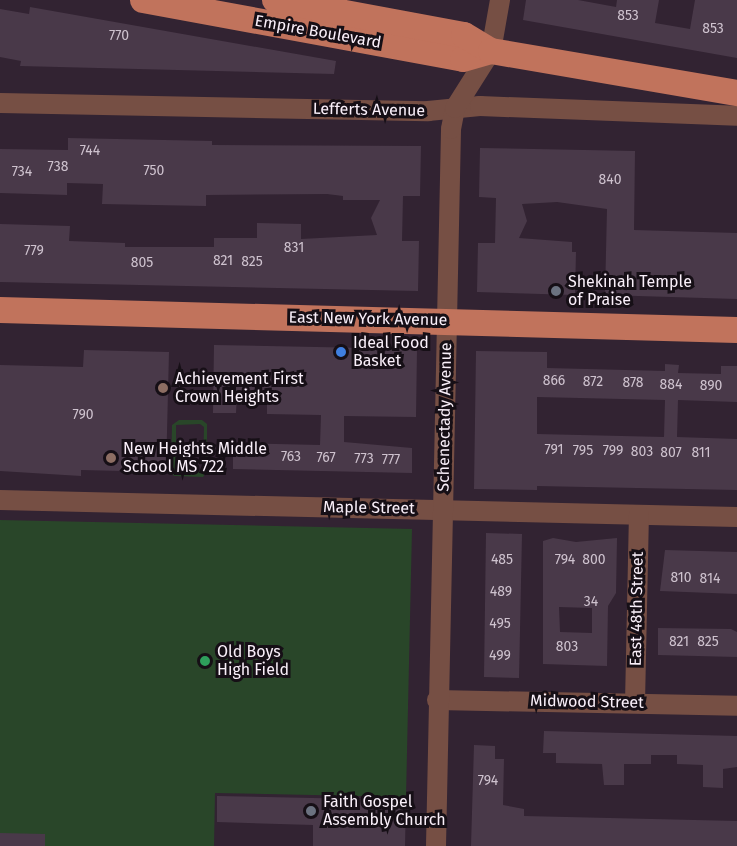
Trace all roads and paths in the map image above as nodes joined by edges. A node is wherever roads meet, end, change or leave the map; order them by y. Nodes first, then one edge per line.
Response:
1 (143, 0) edge
2 (275, 0) edge
3 (500, 0) edge
4 (491, 51) junction
5 (737, 93) edge
6 (0, 103) edge
7 (455, 108) junction
8 (737, 116) edge
9 (0, 310) edge
10 (448, 321) junction
11 (737, 330) edge
12 (0, 500) edge
13 (443, 510) junction
14 (639, 515) junction
15 (737, 517) edge
16 (437, 700) junction
17 (634, 703) junction
18 (737, 706) edge
19 (436, 846) edge

1 - 4 main road, Empire Boulevard
2 - 4 main road, Empire Boulevard
3 - 4 street, Schenectady Avenue
4 - 5 main road, Empire Boulevard
4 - 7 street, Schenectady Avenue
6 - 7 street, Lefferts Avenue
7 - 8 street, Lefferts Avenue
7 - 10 street, Schenectady Avenue
9 - 10 main road, East New York Avenue
10 - 11 main road, East New York Avenue
10 - 13 street, Schenectady Avenue
12 - 13 street, Maple Street
13 - 14 street, Maple Street
13 - 16 street, Schenectady Avenue
14 - 15 street, Maple Street
14 - 17 street, East 48th Street
16 - 17 street, Midwood Street
16 - 19 street, Schenectady Avenue
17 - 18 street, Midwood Street

